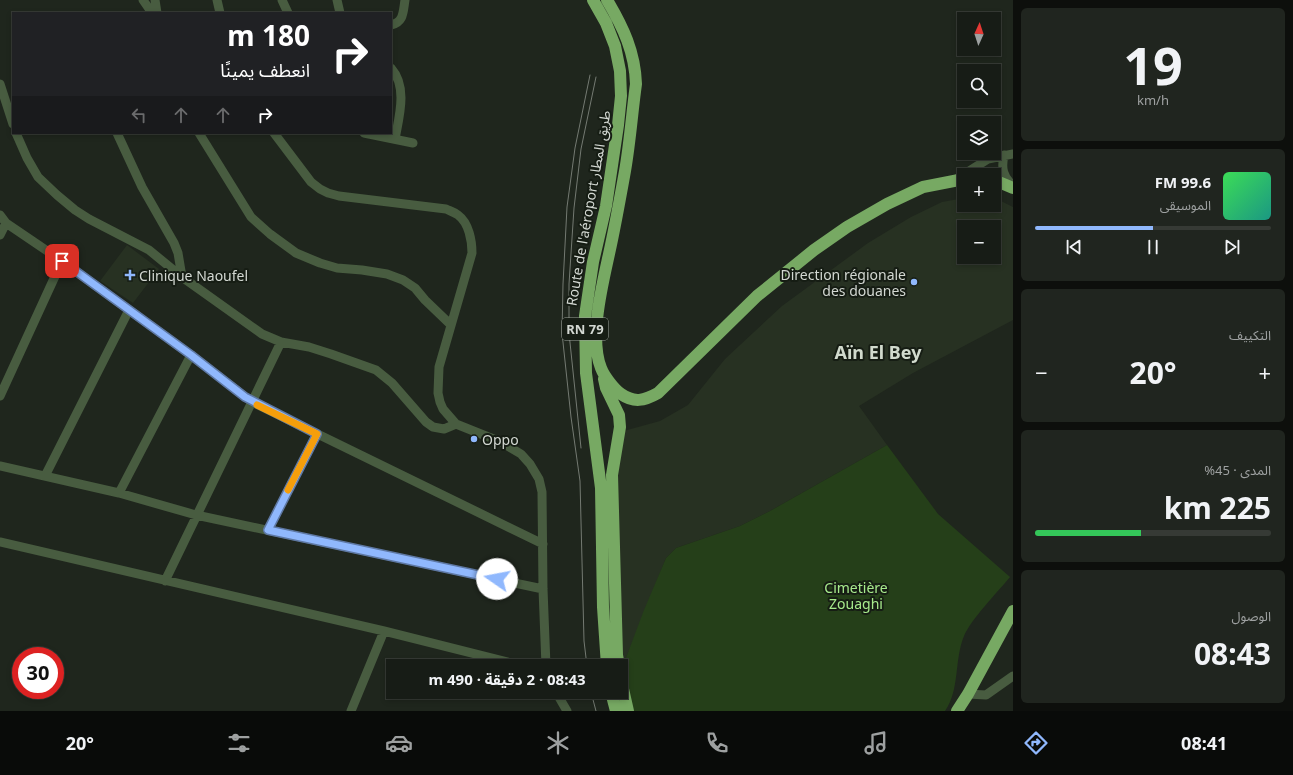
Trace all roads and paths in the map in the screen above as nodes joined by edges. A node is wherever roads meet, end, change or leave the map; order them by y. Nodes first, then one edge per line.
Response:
1 (143, 0) edge
2 (155, 0) edge
3 (218, 0) edge
4 (282, 0) edge
5 (338, 0) edge
6 (405, 0) edge
7 (593, 0) edge
8 (607, 0) edge
9 (151, 12) edge
10 (157, 12) edge
11 (220, 12) edge
12 (288, 12) edge
13 (340, 12) edge
14 (392, 25) edge
15 (392, 69) edge
16 (0, 84) edge
17 (12, 121) edge
18 (16, 134) edge
19 (117, 134) edge
20 (200, 134) edge
21 (275, 134) edge
22 (369, 134) edge
23 (395, 139) junction
24 (414, 143) dead end
25 (1009, 155) edge
26 (975, 168) edge
27 (957, 179) edge
28 (1001, 183) edge
29 (1013, 187) edge
30 (0, 215) edge
31 (6, 223) junction
32 (0, 235) edge
33 (62, 261) junction
34 (182, 277) junction
35 (129, 310) junction
36 (451, 324) junction
37 (281, 342) junction
38 (191, 355) junction
39 (601, 369) junction
40 (0, 396) edge
41 (252, 402) junction
42 (456, 424) junction
43 (317, 434) junction
44 (0, 466) edge
45 (45, 476) junction
46 (119, 493) junction
47 (196, 516) junction
48 (268, 530) junction
49 (0, 542) edge
50 (542, 544) junction
51 (165, 581) junction
52 (543, 589) junction
53 (1013, 611) edge
54 (384, 631) junction
55 (498, 659) edge
56 (546, 659) edge
57 (607, 659) edge
58 (618, 659) edge
59 (1013, 676) edge
60 (968, 694) junction
61 (560, 699) edge
62 (613, 699) edge
63 (625, 699) edge
64 (351, 711) edge
65 (567, 711) edge
66 (616, 711) edge
67 (628, 711) edge
68 (957, 711) edge

1 - 9 street
2 - 10 street
3 - 11 street
4 - 12 street
5 - 13 street
6 - 14 street
7 - 57 highway, Route de l'aéroport طريق المطار / RN 79
8 - 39 highway, Route de l'aéroport طريق المطار / RN 79
15 - 23 street
16 - 17 street
18 - 34 street
19 - 34 street
20 - 36 street
21 - 36 street
22 - 23 street
23 - 24 street
25 - 26 street
25 - 29 street
27 - 39 highway, Route de l'aéroport طريق المطار / RN 79
28 - 29 highway
30 - 31 street
31 - 32 street
31 - 33 street
33 - 35 street
33 - 40 street
34 - 37 street
35 - 38 street
35 - 45 street
36 - 42 street
37 - 41 street
37 - 42 street
38 - 41 street
38 - 46 street
39 - 58 highway
41 - 43 street
41 - 47 street
42 - 50 street
43 - 48 street
43 - 50 street
44 - 45 street
45 - 46 street
46 - 47 street
47 - 48 street
47 - 51 street
48 - 52 street
49 - 51 street
50 - 52 street
51 - 54 street
52 - 56 street
53 - 60 highway
54 - 55 street
54 - 64 street
59 - 60 street
60 - 68 highway
61 - 65 street
62 - 66 highway
63 - 67 highway

